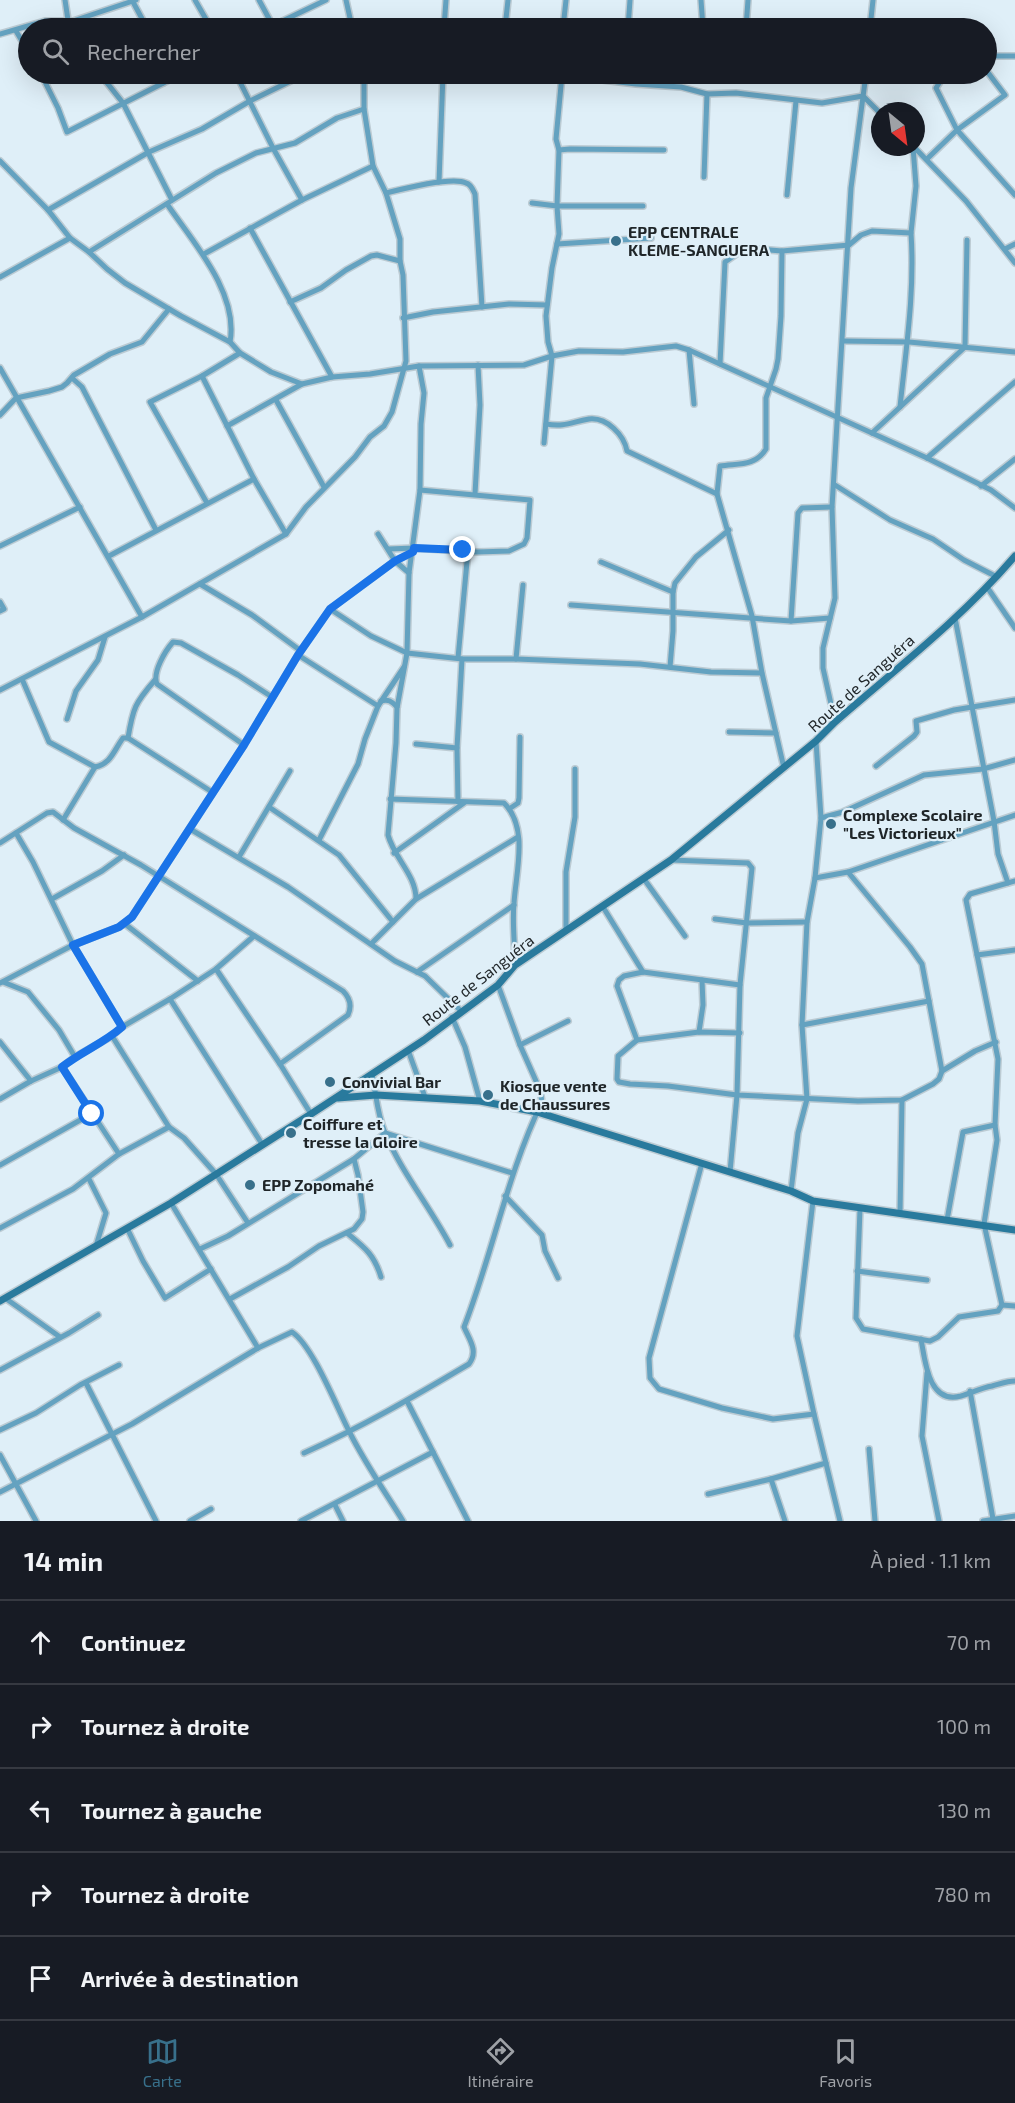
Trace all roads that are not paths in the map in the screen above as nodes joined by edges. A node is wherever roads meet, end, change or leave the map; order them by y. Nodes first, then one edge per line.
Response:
1 (64, 0) edge
2 (134, 0) edge
3 (195, 0) edge
4 (259, 0) edge
5 (326, 0) edge
6 (346, 0) edge
7 (446, 0) edge
8 (508, 0) edge
9 (566, 0) edge
10 (630, 0) edge
11 (701, 0) edge
12 (748, 0) edge
13 (873, 0) edge
14 (70, 18) edge
15 (77, 18) edge
16 (142, 18) edge
17 (205, 18) edge
18 (266, 18) edge
19 (289, 18) edge
20 (350, 18) edge
21 (445, 18) edge
22 (506, 18) edge
23 (564, 18) edge
24 (629, 18) edge
25 (702, 18) edge
26 (747, 18) edge
27 (871, 18) edge
28 (16, 31) joint
29 (0, 34) edge
30 (18, 34) edge
31 (997, 56) edge
32 (1015, 56) edge
33 (45, 84) edge
34 (108, 84) edge
35 (161, 84) edge
36 (241, 84) edge
37 (285, 84) edge
38 (364, 84) edge
39 (443, 84) edge
40 (561, 84) edge
41 (651, 84) edge
42 (865, 84) edge
43 (939, 84) edge
44 (997, 84) edge
45 (707, 93) junction
46 (863, 96) junction
47 (250, 101) junction
48 (796, 101) junction
49 (123, 103) junction
50 (871, 104) edge
51 (364, 109) junction
52 (957, 130) junction
53 (273, 148) junction
54 (559, 150) junction
55 (664, 150) dead end
56 (149, 152) junction
57 (914, 156) edge
58 (924, 156) edge
59 (927, 159) junction
60 (0, 161) edge
61 (373, 166) junction
62 (704, 177) dead end
63 (438, 182) junction
64 (386, 193) junction
65 (788, 195) dead end
66 (1015, 195) edge
67 (302, 200) junction
68 (170, 202) junction
69 (532, 203) dead end
70 (557, 206) junction
71 (644, 206) dead end
72 (48, 210) junction
73 (250, 228) junction
74 (911, 233) junction
75 (70, 238) junction
76 (651, 238) dead end
77 (967, 240) dead end
78 (557, 244) junction
79 (1015, 244) edge
80 (849, 245) junction
81 (1005, 249) junction
82 (782, 251) junction
83 (89, 252) junction
84 (204, 254) junction
85 (400, 261) junction
86 (1015, 263) edge
87 (0, 277) edge
88 (290, 302) junction
89 (547, 305) junction
90 (482, 307) junction
91 (169, 309) junction
92 (403, 318) junction
93 (843, 341) junction
94 (230, 342) junction
95 (909, 342) junction
96 (965, 347) junction
97 (689, 350) junction
98 (1015, 352) edge
99 (240, 353) junction
100 (552, 356) junction
101 (720, 364) junction
102 (478, 365) junction
103 (419, 366) junction
104 (0, 368) edge
105 (402, 369) junction
106 (202, 376) junction
107 (332, 377) junction
108 (72, 378) junction
109 (302, 384) junction
110 (1014, 384) edge
111 (771, 387) junction
112 (16, 398) junction
113 (276, 400) junction
114 (694, 404) dead end
115 (900, 407) junction
116 (0, 415) edge
117 (838, 418) junction
118 (546, 424) junction
119 (227, 426) junction
120 (872, 433) junction
121 (544, 443) dead end
122 (927, 458) junction
123 (1015, 459) edge
124 (254, 479) junction
125 (835, 485) junction
126 (981, 486) junction
127 (324, 487) junction
128 (420, 490) junction
129 (475, 494) junction
130 (717, 494) junction
131 (207, 503) junction
132 (80, 507) junction
133 (832, 507) junction
134 (1015, 508) edge
135 (156, 530) junction
136 (729, 530) junction
137 (286, 534) junction
138 (378, 534) dead end
139 (0, 546) edge
140 (389, 549) junction
141 (413, 550) junction
142 (468, 551) junction
143 (109, 556) junction
144 (1015, 556) edge
145 (395, 561) junction
146 (601, 562) dead end
147 (409, 573) junction
148 (997, 577) junction
149 (200, 584) junction
150 (523, 585) dead end
151 (987, 587) junction
152 (673, 592) junction
153 (0, 602) edge
154 (570, 605) dead end
155 (330, 609) junction
156 (0, 611) edge
157 (674, 612) junction
158 (752, 616) junction
159 (142, 617) junction
160 (830, 618) junction
161 (955, 618) junction
162 (791, 621) junction
163 (1015, 628) edge
164 (105, 636) junction
165 (300, 653) junction
166 (407, 654) junction
167 (460, 659) junction
168 (516, 659) junction
169 (405, 665) junction
170 (670, 667) junction
171 (762, 674) junction
172 (22, 679) junction
173 (155, 680) junction
174 (0, 690) edge
175 (272, 697) junction
176 (1015, 700) edge
177 (379, 704) junction
178 (397, 708) junction
179 (972, 708) junction
180 (67, 719) dead end
181 (835, 722) junction
182 (729, 732) dead end
183 (776, 733) junction
184 (128, 738) junction
185 (520, 738) dead end
186 (816, 741) junction
187 (416, 744) dead end
188 (244, 745) junction
189 (457, 748) junction
190 (1015, 760) edge
191 (876, 766) dead end
192 (95, 767) junction
193 (784, 768) junction
194 (983, 769) junction
195 (575, 770) dead end
196 (290, 771) dead end
197 (212, 792) junction
198 (390, 799) junction
199 (462, 802) junction
200 (269, 807) junction
201 (508, 809) junction
202 (1015, 815) edge
203 (820, 818) junction
204 (63, 820) junction
205 (994, 821) junction
206 (190, 829) junction
207 (16, 833) junction
208 (518, 837) junction
209 (319, 840) junction
210 (0, 843) edge
211 (394, 853) junction
212 (124, 855) junction
213 (239, 857) junction
214 (671, 860) junction
215 (848, 872) junction
216 (159, 877) junction
217 (815, 878) junction
218 (644, 879) junction
219 (1015, 881) edge
220 (1008, 883) junction
221 (52, 899) junction
222 (416, 899) junction
223 (514, 905) junction
224 (603, 907) junction
225 (715, 919) dead end
226 (393, 922) junction
227 (807, 922) junction
228 (747, 923) junction
229 (125, 924) junction
230 (566, 931) junction
231 (255, 936) junction
232 (685, 936) dead end
233 (73, 945) junction
234 (371, 945) junction
235 (1015, 950) edge
236 (977, 955) junction
237 (515, 964) junction
238 (216, 969) junction
239 (417, 972) junction
240 (643, 972) junction
241 (702, 980) junction
242 (198, 981) junction
243 (2, 983) edge
244 (498, 985) junction
245 (741, 985) junction
246 (170, 999) junction
247 (930, 1001) junction
248 (461, 1011) junction
249 (452, 1017) junction
250 (568, 1021) dead end
251 (802, 1025) junction
252 (122, 1027) junction
253 (699, 1032) junction
254 (740, 1033) junction
255 (112, 1036) junction
256 (637, 1040) junction
257 (0, 1042) edge
258 (996, 1042) junction
259 (520, 1045) junction
260 (408, 1050) junction
261 (75, 1057) junction
262 (280, 1064) junction
263 (62, 1067) junction
264 (942, 1071) junction
265 (372, 1074) junction
266 (31, 1081) junction
267 (376, 1095) junction
268 (737, 1095) junction
269 (425, 1097) junction
270 (336, 1098) junction
271 (0, 1099) edge
272 (807, 1099) junction
273 (902, 1100) junction
274 (480, 1101) junction
275 (537, 1112) junction
276 (92, 1114) junction
277 (311, 1114) junction
278 (994, 1125) junction
279 (169, 1127) junction
280 (385, 1133) junction
281 (262, 1144) junction
282 (118, 1154) junction
283 (354, 1159) junction
284 (702, 1163) junction
285 (0, 1165) edge
286 (730, 1172) junction
287 (512, 1173) junction
288 (216, 1174) junction
289 (89, 1179) junction
290 (791, 1191) junction
291 (505, 1196) junction
292 (813, 1201) junction
293 (171, 1203) junction
294 (860, 1209) junction
295 (900, 1213) junction
296 (947, 1220) junction
297 (248, 1223) junction
298 (984, 1224) junction
299 (0, 1228) edge
300 (127, 1228) junction
301 (1015, 1230) edge
302 (346, 1233) junction
303 (450, 1245) dead end
304 (96, 1246) junction
305 (200, 1249) junction
306 (211, 1269) junction
307 (857, 1271) junction
308 (381, 1277) dead end
309 (558, 1278) dead end
310 (927, 1280) dead end
311 (230, 1299) junction
312 (3, 1300) edge
313 (1002, 1305) junction
314 (1015, 1306) edge
315 (98, 1315) dead end
316 (60, 1337) junction
317 (921, 1339) junction
318 (258, 1348) junction
319 (119, 1365) dead end
320 (0, 1370) edge
321 (927, 1373) junction
322 (1015, 1381) edge
323 (86, 1383) junction
324 (970, 1391) junction
325 (407, 1401) junction
326 (814, 1414) junction
327 (0, 1430) edge
328 (350, 1433) junction
329 (112, 1434) junction
330 (869, 1449) dead end
331 (432, 1452) junction
332 (304, 1453) dead end
333 (0, 1455) edge
334 (826, 1463) junction
335 (771, 1479) junction
336 (378, 1481) junction
337 (16, 1484) junction
338 (0, 1492) edge
339 (708, 1494) dead end
340 (335, 1505) junction
341 (211, 1509) dead end
342 (1015, 1516) edge
343 (993, 1519) junction
344 (36, 1521) edge
345 (156, 1521) edge
346 (190, 1521) edge
347 (302, 1521) edge
348 (343, 1521) edge
349 (403, 1521) edge
350 (468, 1521) edge
351 (785, 1521) edge
352 (840, 1521) edge
353 (875, 1521) edge
354 (939, 1521) edge
355 (983, 1521) edge

1 - 14 street
2 - 15 street
2 - 16 street
3 - 17 street
4 - 18 street
5 - 19 street
6 - 20 street
7 - 21 street
8 - 22 street
9 - 23 street
10 - 24 street
11 - 25 street
12 - 26 street
13 - 27 street
28 - 29 street
28 - 30 street
31 - 32 street
33 - 49 street
34 - 49 street
35 - 49 street
36 - 47 street
37 - 47 street
38 - 51 street
39 - 63 street
40 - 54 street
41 - 45 street
42 - 46 street
43 - 52 street
44 - 52 street
45 - 48 street
45 - 62 street
46 - 48 street
46 - 50 street
46 - 80 street
47 - 53 street
47 - 56 street
48 - 65 street
49 - 56 street
51 - 53 street
51 - 61 street
52 - 59 street
52 - 66 street
53 - 67 street
53 - 68 street
54 - 55 street
54 - 70 street
56 - 68 street
56 - 72 street
57 - 74 street
58 - 59 street
59 - 81 street
60 - 72 street
61 - 64 street
61 - 67 street
63 - 64 street
63 - 90 street
64 - 85 street
67 - 73 street
68 - 83 street
68 - 84 street
69 - 70 street
70 - 71 street
70 - 78 street
72 - 75 street
73 - 84 street
73 - 88 street
74 - 80 street
74 - 95 street
75 - 83 street
75 - 87 street
76 - 78 street
77 - 96 street
78 - 89 street
79 - 81 street
80 - 82 street
80 - 93 street
81 - 86 street
82 - 101 street
82 - 111 street
83 - 91 street
84 - 94 street
85 - 88 street
85 - 92 street
88 - 107 street
89 - 90 street
89 - 100 street
90 - 92 street
91 - 94 street
91 - 108 street
92 - 105 street
93 - 95 street
93 - 117 street
94 - 99 street
95 - 96 street
95 - 115 street
96 - 98 street
96 - 115 street
97 - 100 street
97 - 101 street
97 - 114 street
99 - 106 street
99 - 109 street
100 - 102 street
100 - 118 street
101 - 111 street
102 - 103 street
102 - 129 street
103 - 105 street
103 - 128 street
104 - 112 street
105 - 107 street
105 - 127 street
106 - 119 street
106 - 131 street
107 - 109 street
108 - 112 street
108 - 135 street
109 - 113 street
110 - 122 street
111 - 117 street
111 - 130 street
112 - 116 street
112 - 132 street
113 - 119 street
113 - 127 street
115 - 120 street
117 - 120 street
117 - 125 street
118 - 121 street
118 - 130 street
119 - 124 street
120 - 122 street
122 - 126 street
123 - 126 street
124 - 131 street
124 - 137 street
125 - 133 street
125 - 148 street
126 - 134 street
127 - 137 street
128 - 129 street
128 - 141 street
129 - 142 street
130 - 136 street
131 - 135 street
132 - 139 street
132 - 143 street
133 - 160 street
133 - 162 street
135 - 143 street
136 - 152 street
136 - 158 street
137 - 149 street
138 - 140 street
140 - 141 street
140 - 145 street
141 - 142 street
141 - 145 street
141 - 147 street
142 - 167 street
143 - 159 street
144 - 148 street, Route de Sanguéra
145 - 147 street
145 - 155 street
146 - 152 street
147 - 166 street
148 - 151 street, Route de Sanguéra
149 - 159 street
149 - 165 street
150 - 168 street
151 - 161 street, Route de Sanguéra
151 - 163 street
152 - 157 street
153 - 156 street
154 - 157 street
155 - 165 street
155 - 166 street
157 - 158 street
157 - 170 street
158 - 162 street
158 - 171 street
159 - 164 street
160 - 162 street
160 - 181 street
161 - 179 street
161 - 181 street, Route de Sanguéra
164 - 172 street
164 - 180 street
165 - 175 street
165 - 177 street
166 - 167 street
166 - 169 street
167 - 168 street
167 - 189 street
168 - 170 street
169 - 177 street
169 - 178 street
170 - 171 street
171 - 183 street
172 - 174 street
172 - 192 street
173 - 175 street
173 - 184 street
173 - 188 street
175 - 188 street
176 - 179 street
177 - 178 street
177 - 209 street
178 - 198 street
179 - 191 street
179 - 194 street
181 - 186 street, Route de Sanguéra
182 - 183 street
183 - 193 street
184 - 192 street
184 - 197 street
185 - 201 street
186 - 193 street, Route de Sanguéra
186 - 203 street
187 - 189 street
188 - 197 street
189 - 199 street
190 - 194 street
192 - 204 street
193 - 214 street, Route de Sanguéra
194 - 203 street
194 - 205 street
195 - 230 street
196 - 200 street
197 - 206 street
198 - 199 street
198 - 211 street
199 - 201 street
199 - 211 street
200 - 209 street
200 - 213 street
201 - 208 street
202 - 205 street
203 - 217 street
204 - 207 street
204 - 212 street
205 - 215 street
205 - 220 street
206 - 213 street
206 - 216 street
207 - 210 street
207 - 221 street
208 - 222 street
208 - 223 street
209 - 226 street
211 - 222 street
212 - 216 street
212 - 221 street
213 - 234 street
214 - 218 street, Route de Sanguéra
214 - 228 street
215 - 217 street
215 - 247 street
216 - 229 street
216 - 231 street
217 - 227 street
218 - 224 street, Route de Sanguéra
218 - 232 street
219 - 220 street
220 - 236 street
221 - 233 street
222 - 226 street
223 - 237 street
223 - 239 street
224 - 230 street, Route de Sanguéra
224 - 240 street
225 - 228 street
226 - 234 street
227 - 228 street
227 - 251 street
228 - 245 street
229 - 233 street
229 - 242 street
230 - 237 street, Route de Sanguéra
231 - 238 street
231 - 262 street
233 - 243 street
233 - 252 street
234 - 239 street
235 - 236 street
236 - 258 street
237 - 244 street, Route de Sanguéra
238 - 242 street
238 - 262 street
239 - 248 street
240 - 241 street
240 - 256 street
241 - 245 street
241 - 253 street
242 - 246 street
243 - 261 street
244 - 248 street, Route de Sanguéra
244 - 259 street
245 - 254 street
246 - 252 street
246 - 281 street
247 - 251 street
247 - 264 street
248 - 249 street, Route de Sanguéra
249 - 260 street, Route de Sanguéra
249 - 274 street
250 - 259 street
251 - 272 street
252 - 255 street
253 - 254 street
253 - 256 street
254 - 268 street
255 - 261 street
255 - 279 street
256 - 268 street
257 - 266 street
258 - 264 street
258 - 278 street
259 - 275 street
260 - 265 street, Route de Sanguéra
260 - 269 street
261 - 263 street
262 - 277 street
263 - 266 street
263 - 276 street
264 - 273 street
265 - 267 street
265 - 270 street, Route de Sanguéra
266 - 271 street
267 - 269 street
267 - 270 street
267 - 280 street
268 - 272 street
268 - 286 street
269 - 274 street
270 - 277 street, Route de Sanguéra
272 - 273 street
272 - 290 street
273 - 295 street
274 - 275 street
275 - 284 street
275 - 287 street
276 - 282 street
276 - 285 street
277 - 281 street, Route de Sanguéra
278 - 296 street
278 - 298 street
279 - 282 street
279 - 288 street
280 - 283 street
280 - 287 street
280 - 303 street
281 - 288 street, Route de Sanguéra
282 - 289 street
283 - 297 street
283 - 302 street
284 - 286 street
284 - 326 street
286 - 290 street
287 - 291 street
288 - 293 street, Route de Sanguéra
288 - 297 street
289 - 299 street
289 - 304 street
290 - 292 street
291 - 309 street
291 - 325 street
292 - 294 street
292 - 326 street
293 - 300 street, Route de Sanguéra
293 - 305 street
294 - 295 street
294 - 307 street
295 - 296 street
296 - 298 street
297 - 305 street
298 - 301 street
298 - 313 street
300 - 304 street, Route de Sanguéra
300 - 306 street
302 - 308 street
302 - 311 street
304 - 312 street, Route de Sanguéra
305 - 306 street
306 - 311 street
307 - 310 street
307 - 317 street
311 - 318 street
312 - 316 street
313 - 314 street
313 - 317 street
315 - 316 street
316 - 320 street
317 - 321 street
318 - 328 street
318 - 329 street
319 - 323 street
321 - 324 street
321 - 354 street
322 - 324 street
323 - 327 street
323 - 329 street
324 - 343 street
325 - 328 street
325 - 331 street
326 - 334 street
328 - 332 street
328 - 336 street
329 - 337 street
329 - 345 street
330 - 353 street
331 - 336 street
331 - 350 street
333 - 337 street
334 - 335 street
334 - 352 street
335 - 339 street
335 - 351 street
336 - 340 street
336 - 349 street
337 - 338 street
337 - 344 street
340 - 347 street
340 - 348 street
341 - 346 street
342 - 343 street
343 - 355 street

